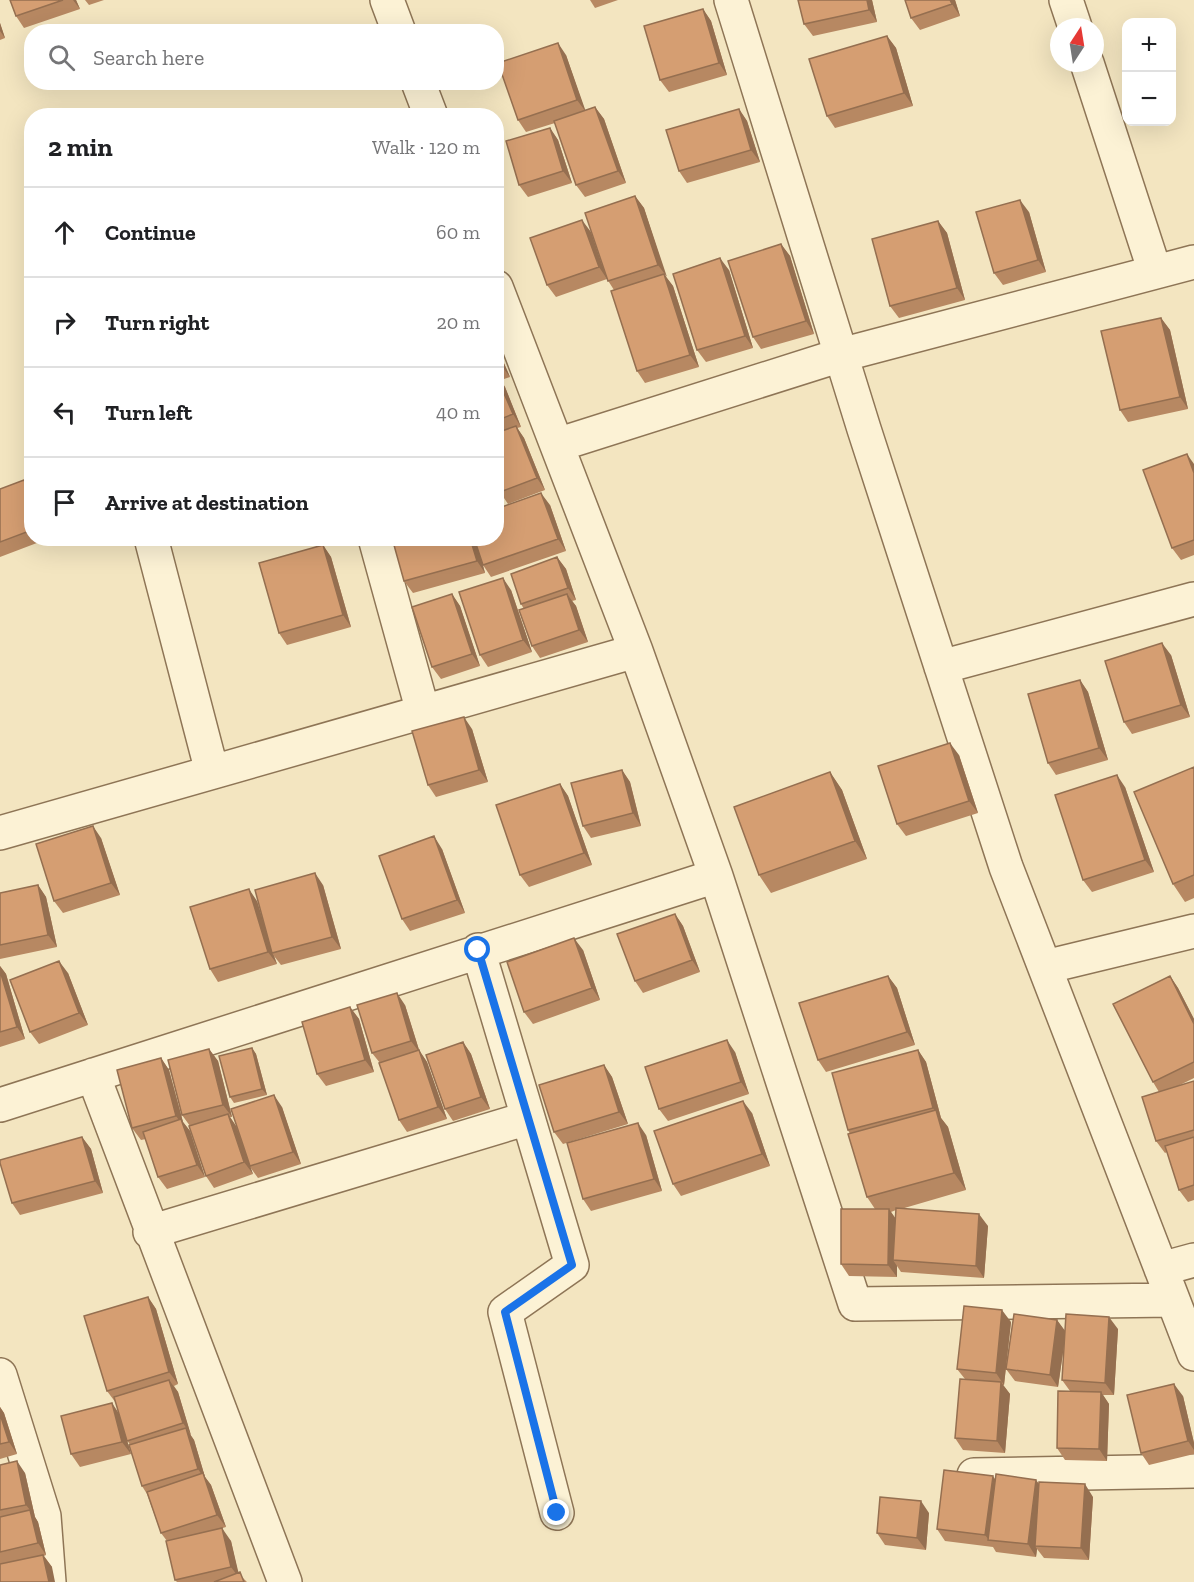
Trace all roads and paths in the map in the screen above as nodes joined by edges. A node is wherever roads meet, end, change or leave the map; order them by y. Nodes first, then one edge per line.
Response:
1 (387, 0) edge
2 (731, 0) edge
3 (1066, 0) edge
4 (1072, 18) edge
5 (396, 24) edge
6 (1090, 72) edge
7 (421, 90) edge
8 (428, 108) edge
9 (1194, 262) edge
10 (1155, 272) junction
11 (504, 308) edge
12 (841, 355) junction
13 (557, 445) junction
14 (153, 546) edge
15 (377, 546) edge
16 (1194, 599) edge
17 (636, 651) junction
18 (941, 667) junction
19 (423, 712) junction
20 (212, 772) junction
21 (0, 834) edge
22 (716, 876) junction
23 (1194, 931) edge
24 (478, 950) junction
25 (1045, 967) junction
26 (93, 1075) junction
27 (0, 1105) edge
28 (528, 1118) junction
29 (150, 1232) junction
30 (1194, 1260) edge
31 (1161, 1269) junction
32 (1173, 1300) junction
33 (1194, 1354) edge
34 (0, 1375) edge
35 (1194, 1472) edge
36 (974, 1475) edge
37 (557, 1513) dead end
38 (49, 1582) edge
39 (285, 1582) edge

1 - 5 street
2 - 12 street
3 - 4 street
6 - 10 street
7 - 8 street
9 - 10 street
10 - 12 street
11 - 13 street
12 - 13 street
12 - 18 street
13 - 17 street
14 - 20 street
15 - 19 street
16 - 18 street
17 - 19 street
17 - 22 street
18 - 25 street
19 - 20 street
20 - 21 street
22 - 24 street
22 - 32 street
23 - 25 street
24 - 26 street
24 - 28 street
25 - 31 street
26 - 27 street
26 - 29 street
28 - 29 street
28 - 37 street
29 - 39 street
30 - 31 street
31 - 32 street
32 - 33 street
34 - 38 street
35 - 36 street

